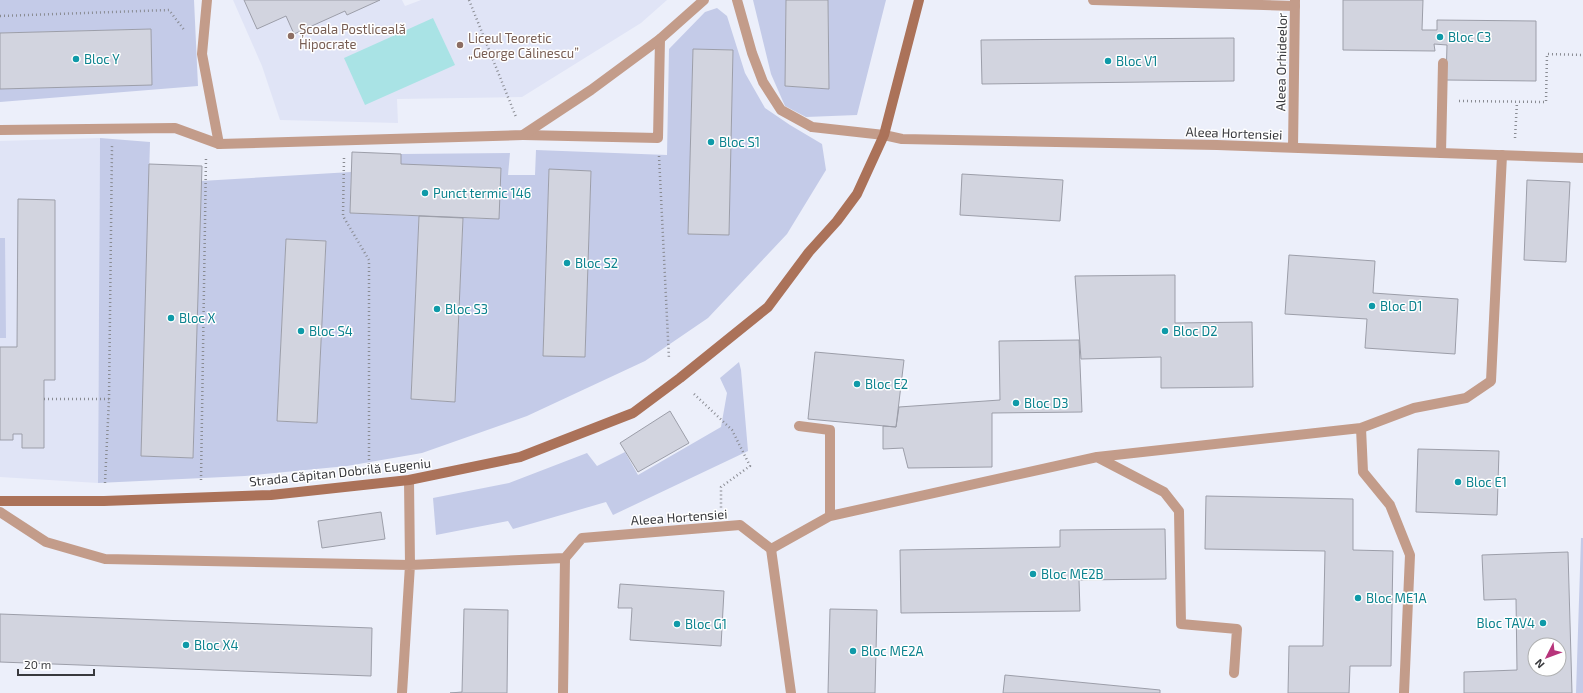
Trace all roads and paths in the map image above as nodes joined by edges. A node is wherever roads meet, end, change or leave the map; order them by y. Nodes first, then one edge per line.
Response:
1 (207, 0) edge
2 (469, 0) edge
3 (704, 0) edge
4 (737, 0) edge
5 (920, 0) edge
6 (1092, 0) edge
7 (1295, 3) edge
8 (0, 16) edge
9 (660, 39) junction
10 (202, 54) junction
11 (1583, 55) edge
12 (1443, 63) dead end
13 (1442, 100) junction
14 (1517, 102) junction
15 (512, 108) dead end
16 (112, 129) junction
17 (0, 130) edge
18 (523, 135) junction
19 (884, 135) junction
20 (658, 138) junction
21 (206, 139) junction
22 (344, 140) junction
23 (1514, 142) dead end
24 (219, 144) junction
25 (1293, 148) junction
26 (1441, 153) junction
27 (1502, 155) junction
28 (1583, 158) edge
29 (669, 359) dead end
30 (694, 394) dead end
31 (44, 399) dead end
32 (109, 399) junction
33 (799, 426) dead end
34 (1361, 428) junction
35 (1097, 457) junction
36 (368, 473) dead end
37 (409, 480) junction
38 (201, 481) dead end
39 (105, 490) dead end
40 (0, 501) edge
41 (0, 512) edge
42 (830, 516) junction
43 (721, 527) junction
44 (771, 549) junction
45 (565, 558) junction
46 (410, 565) junction
47 (1234, 673) dead end
48 (402, 693) edge
49 (563, 693) edge
50 (790, 693) edge
51 (1404, 693) edge

1 - 10 street
2 - 15 path
3 - 9 street
4 - 19 street, Aleea Hortensiei
5 - 19 street, Strada Căpitan Dobrilă Eugeniu
6 - 7 street
7 - 25 street, Aleea Orhideelor
8 - 10 path
9 - 18 street
9 - 20 street
10 - 24 street
11 - 14 path
12 - 13 street
13 - 14 path
13 - 26 street
14 - 23 path
16 - 17 street
16 - 21 street
16 - 32 path
18 - 20 street
18 - 22 street
19 - 25 street, Aleea Hortensiei
19 - 37 street, Strada Căpitan Dobrilă Eugeniu
20 - 29 path
21 - 24 street
21 - 38 path
22 - 24 street
22 - 36 path
25 - 26 street, Aleea Hortensiei
26 - 27 street, Aleea Hortensiei
27 - 28 street, Aleea Hortensiei
27 - 34 street
30 - 43 path
31 - 32 path
32 - 39 path
33 - 42 street
34 - 35 street
34 - 51 street
35 - 42 street
35 - 47 street
37 - 40 street, Strada Căpitan Dobrilă Eugeniu
37 - 46 street
41 - 46 street
42 - 44 street
43 - 44 street, Aleea Hortensiei
43 - 45 street, Aleea Hortensiei
44 - 50 street
45 - 46 street
45 - 49 street
46 - 48 street

